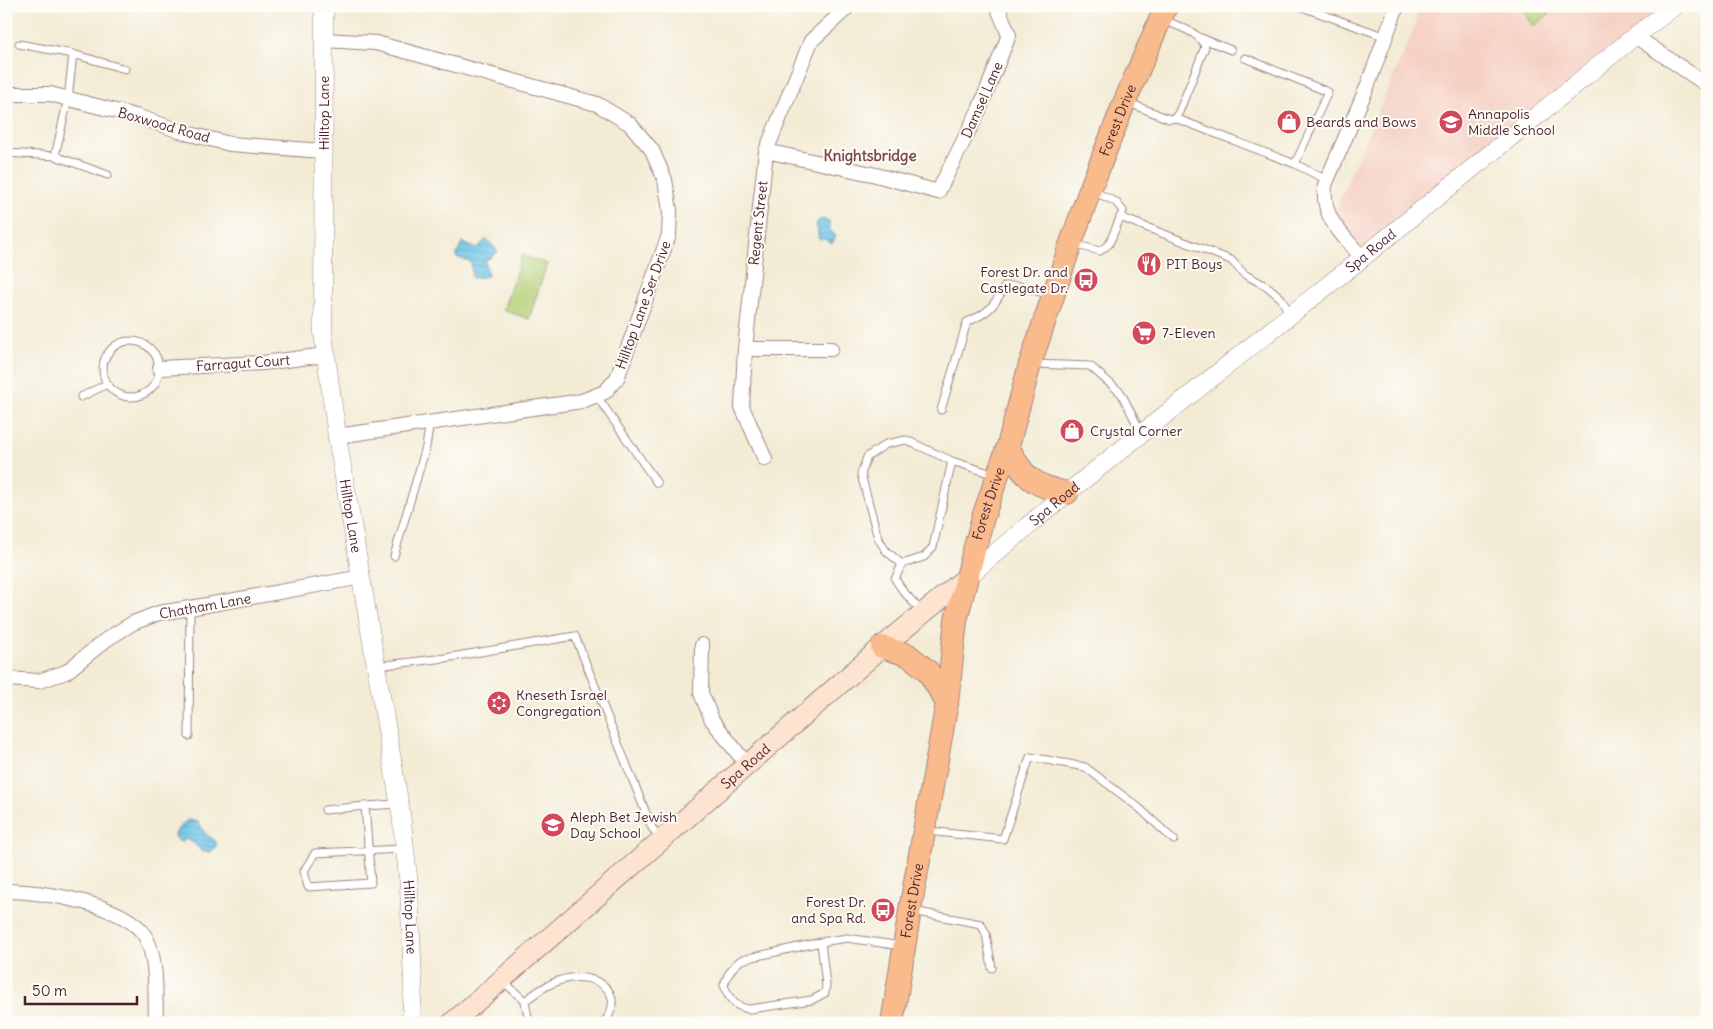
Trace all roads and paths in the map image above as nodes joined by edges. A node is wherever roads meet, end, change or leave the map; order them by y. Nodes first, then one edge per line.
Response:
1 (324, 6) edge
2 (849, 6) edge
3 (997, 6) edge
4 (1299, 6) edge
5 (1397, 6) edge
6 (1675, 6) edge
7 (1163, 12) edge
8 (1635, 36) junction
9 (1198, 37) junction
10 (1386, 37) junction
11 (324, 40) junction
12 (18, 44) dead end
13 (1231, 50) dead end
14 (73, 54) junction
15 (1245, 58) dead end
16 (125, 69) dead end
17 (1707, 85) edge
18 (6, 94) edge
19 (68, 99) junction
20 (1125, 101) junction
21 (1175, 118) junction
22 (324, 151) junction
23 (766, 151) junction
24 (6, 152) edge
25 (55, 156) junction
26 (1295, 164) junction
27 (108, 175) dead end
28 (1328, 180) junction
29 (1090, 190) junction
30 (1120, 217) junction
31 (1070, 243) junction
32 (1362, 258) junction
33 (1052, 295) junction
34 (1290, 315) junction
35 (745, 349) junction
36 (831, 349) dead end
37 (325, 355) junction
38 (1030, 364) junction
39 (160, 368) junction
40 (107, 384) junction
41 (596, 395) junction
42 (82, 397) dead end
43 (941, 410) dead end
44 (430, 422) junction
45 (1142, 433) junction
46 (337, 436) junction
47 (1008, 446) junction
48 (764, 459) dead end
49 (952, 461) junction
50 (998, 476) junction
51 (656, 483) dead end
52 (1067, 493) junction
53 (394, 556) dead end
54 (902, 564) junction
55 (362, 577) junction
56 (967, 578) junction
57 (190, 608) junction
58 (923, 612) junction
59 (702, 645) dead end
60 (882, 647) junction
61 (376, 666) junction
62 (6, 679) edge
63 (947, 702) junction
64 (189, 736) dead end
65 (747, 765) junction
66 (399, 804) junction
67 (365, 806) junction
68 (325, 810) dead end
69 (924, 831) junction
70 (662, 840) junction
71 (1174, 840) dead end
72 (404, 849) junction
73 (368, 851) junction
74 (6, 891) edge
75 (910, 910) junction
76 (821, 942) junction
77 (904, 946) junction
78 (992, 968) dead end
79 (502, 980) junction
80 (525, 1001) junction
81 (156, 1023) edge
82 (411, 1023) edge
83 (452, 1023) edge
84 (529, 1023) edge
85 (604, 1023) edge
86 (892, 1023) edge

1 - 11 street, Hilltop Lane
2 - 23 street, Regent Street
3 - 23 street, Damsel Lane
4 - 10 lane
5 - 10 street
6 - 8 street, Spa Road
7 - 9 lane
7 - 20 main road, Forest Drive
8 - 17 street
8 - 32 street, Spa Road
9 - 13 lane
9 - 21 lane
10 - 28 street
11 - 22 street, Hilltop Lane
11 - 41 street, Hilltop Lane Ser Drive
12 - 14 lane
14 - 16 lane
14 - 19 lane
15 - 26 lane
18 - 19 street, Boxwood Road
19 - 22 street, Boxwood Road
19 - 25 lane
20 - 21 lane
20 - 29 main road, Forest Drive
21 - 26 lane
22 - 37 street, Hilltop Lane
23 - 35 street, Regent Street
24 - 25 lane
25 - 27 lane
26 - 28 lane
28 - 32 street
29 - 30 lane
29 - 31 main road, Forest Drive
30 - 31 lane
30 - 34 lane
31 - 33 main road, Forest Drive
32 - 34 street, Spa Road
33 - 38 main road, Forest Drive
33 - 43 lane
34 - 45 street, Spa Road
35 - 36 street
35 - 48 street, Regent Street
37 - 39 street, Farragut Court
37 - 46 street, Hilltop Lane
38 - 45 lane
38 - 47 main road, Forest Drive
39 - 40 lane
39 - 40 lane
40 - 42 lane
41 - 44 street, Hilltop Lane Ser Drive
41 - 51 lane
44 - 46 street, Hilltop Lane Ser Drive
44 - 53 lane
45 - 52 street, Spa Road
46 - 55 street, Hilltop Lane
47 - 50 main road, Forest Drive
47 - 52 main road
49 - 50 lane
49 - 54 lane
49 - 54 lane
50 - 56 main road, Forest Drive
52 - 56 street, Spa Road
54 - 58 lane
55 - 57 street, Chatham Lane
55 - 61 street, Hilltop Lane
56 - 58 main road, Spa Road
56 - 63 main road, Forest Drive
57 - 62 street, Chatham Lane
57 - 64 lane
58 - 60 main road, Spa Road
59 - 65 street
60 - 63 main road
60 - 65 main road, Spa Road
61 - 66 street, Hilltop Lane
61 - 70 lane
63 - 69 main road, Forest Drive
65 - 70 main road, Spa Road
66 - 67 lane
66 - 72 street, Hilltop Lane
67 - 68 lane
67 - 73 lane
69 - 71 lane
69 - 75 main road, Forest Drive
70 - 79 main road, Spa Road
72 - 73 lane
72 - 82 street, Hilltop Lane
73 - 73 lane
74 - 81 street
75 - 77 main road, Forest Drive
75 - 78 lane
76 - 76 lane
76 - 77 lane
77 - 86 main road, Forest Drive
79 - 80 lane
79 - 83 main road, Spa Road
80 - 84 lane
80 - 85 lane

